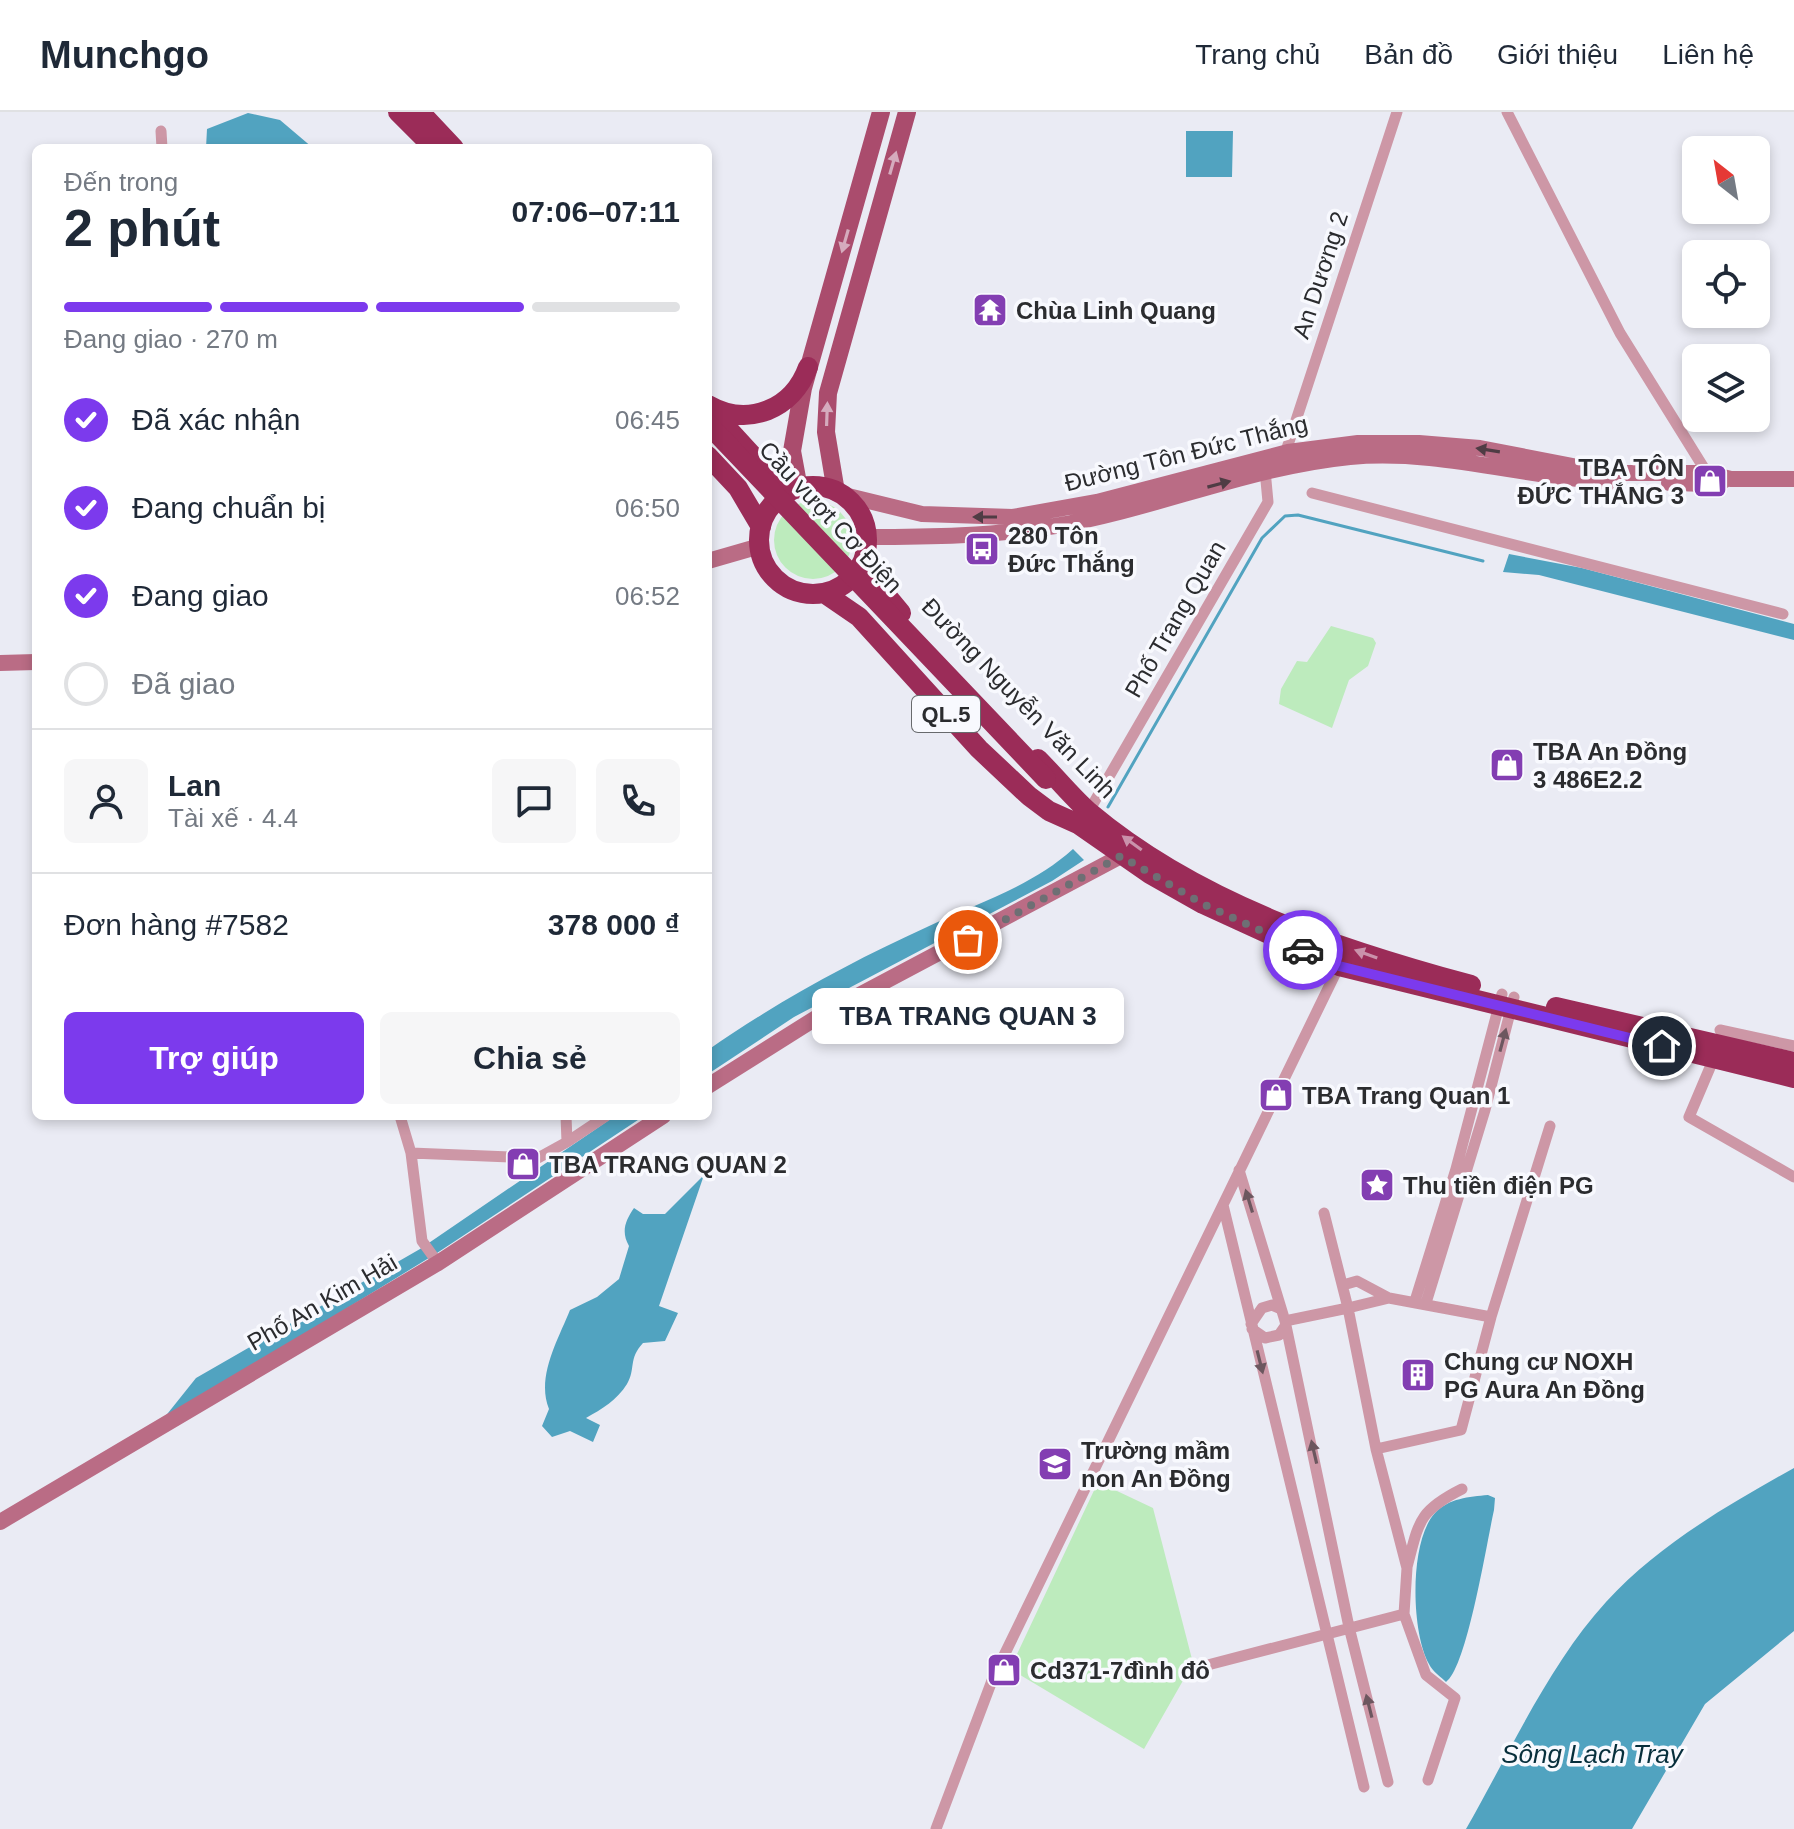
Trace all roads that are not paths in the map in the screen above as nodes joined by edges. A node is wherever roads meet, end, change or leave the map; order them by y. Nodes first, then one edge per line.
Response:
1 (398, 112) edge
2 (420, 112) edge
3 (881, 112) edge
4 (907, 112) edge
5 (1397, 112) edge
6 (1507, 112) edge
7 (161, 131) dead end
8 (162, 144) edge
9 (430, 144) edge
10 (450, 144) edge
11 (821, 324) junction
12 (845, 330) junction
13 (808, 367) junction
14 (712, 407) edge
15 (712, 410) edge
16 (712, 428) edge
17 (712, 447) edge
18 (1288, 452) junction
19 (712, 460) edge
20 (1263, 471) junction
21 (1707, 473) junction
22 (1731, 479) junction
23 (1794, 479) edge
24 (793, 491) junction
25 (1312, 493) dead end
26 (840, 494) junction
27 (760, 536) junction
28 (866, 545) junction
29 (712, 559) edge
30 (824, 593) junction
31 (1783, 614) dead end
32 (32, 662) edge
33 (0, 663) edge
34 (1041, 784) junction
35 (1083, 818) junction
36 (1121, 856) junction
37 (1339, 966) junction
38 (1507, 1001) junction
39 (1720, 1030) dead end
40 (1794, 1046) edge
41 (1714, 1058) junction
42 (1794, 1062) edge
43 (1794, 1078) edge
44 (712, 1083) edge
45 (401, 1120) edge
46 (566, 1120) edge
47 (600, 1120) edge
48 (657, 1120) edge
49 (1550, 1126) dead end
50 (567, 1142) junction
51 (411, 1153) junction
52 (1239, 1170) junction
53 (1794, 1177) edge
54 (1223, 1204) junction
55 (1324, 1213) dead end
56 (436, 1261) junction
57 (1343, 1285) junction
58 (1389, 1298) junction
59 (1420, 1302) junction
60 (1348, 1308) junction
61 (1281, 1309) junction
62 (1491, 1317) junction
63 (1285, 1323) junction
64 (1252, 1326) junction
65 (1376, 1449) junction
66 (1462, 1489) dead end
67 (0, 1522) edge
68 (1407, 1568) junction
69 (1404, 1614) junction
70 (1349, 1627) junction
71 (1325, 1634) junction
72 (1200, 1667) dead end
73 (1428, 1780) dead end
74 (1388, 1782) dead end
75 (1364, 1787) dead end
76 (936, 1829) edge

1 - 9 highway
2 - 10 highway
3 -> 11 main road
12 -> 4 main road
5 - 18 street, An Dương 2
6 - 21 street
7 - 8 street
11 - 12 main road
11 - 13 main road
26 -> 12 main road
13 - 14 highway
13 - 24 main road
15 - 24 highway
16 - 34 highway, Cầu vượt Cơ Điện, bridge
17 - 34 highway, Cầu vượt Cơ Điện
18 - 20 street
21 -> 18 main road, Đường Tôn Đức Thắng
18 -> 26 main road, Đường Tôn Đức Thắng
19 - 27 highway
20 - 22 main road, Đường Tôn Đức Thắng
28 -> 20 main road, Đường Tôn Đức Thắng
20 - 35 street, Phố Trang Quan
21 - 22 main road, Đường Tôn Đức Thắng
22 - 23 main road, Đường Tôn Đức Thắng
24 - 26 highway
24 - 27 highway
25 - 31 street
26 - 28 highway
27 - 29 main road
27 - 30 highway
28 - 30 highway
28 - 35 highway, Đường Nguyễn Văn Linh / QL.5
30 - 35 highway, Đường Nguyễn Văn Linh / QL.5
32 - 33 main road
34 - 35 highway, Cầu vượt Cơ Điện
35 - 36 highway, Đường Nguyễn Văn Linh / QL.5
38 -> 35 highway, Đường Nguyễn Văn Linh / QL.5
36 - 37 highway, Đường Nguyễn Văn Linh / QL.5
36 - 44 main road
37 - 38 highway, Đường Nguyễn Văn Linh / QL.5
37 - 52 street
38 - 41 highway, Đường Nguyễn Văn Linh / QL.5
38 - 42 highway, Đường Nguyễn Văn Linh / QL.5
38 - 59 street
39 - 40 street
41 - 43 highway, Đường Nguyễn Văn Linh / QL.5
41 - 53 street
45 - 51 street
46 - 50 street
47 - 50 street
48 - 56 main road, Phố An Kim Hải
49 - 62 street
50 - 51 street
51 - 56 street
52 - 54 street
61 -> 52 street
54 - 64 street
54 - 76 street
55 - 57 street
56 - 67 main road, Phố An Kim Hải
57 - 58 street
57 - 60 street
58 - 59 street
58 - 60 street
59 - 62 street
60 - 63 street
60 - 65 street
61 - 63 street
61 - 64 street
62 - 65 street
63 - 64 street
70 -> 63 street
64 -> 71 street
65 - 68 street
66 - 68 street
68 - 69 street
69 - 70 street
69 - 73 street
70 - 71 street
74 -> 70 street
71 - 72 street
71 - 75 street

